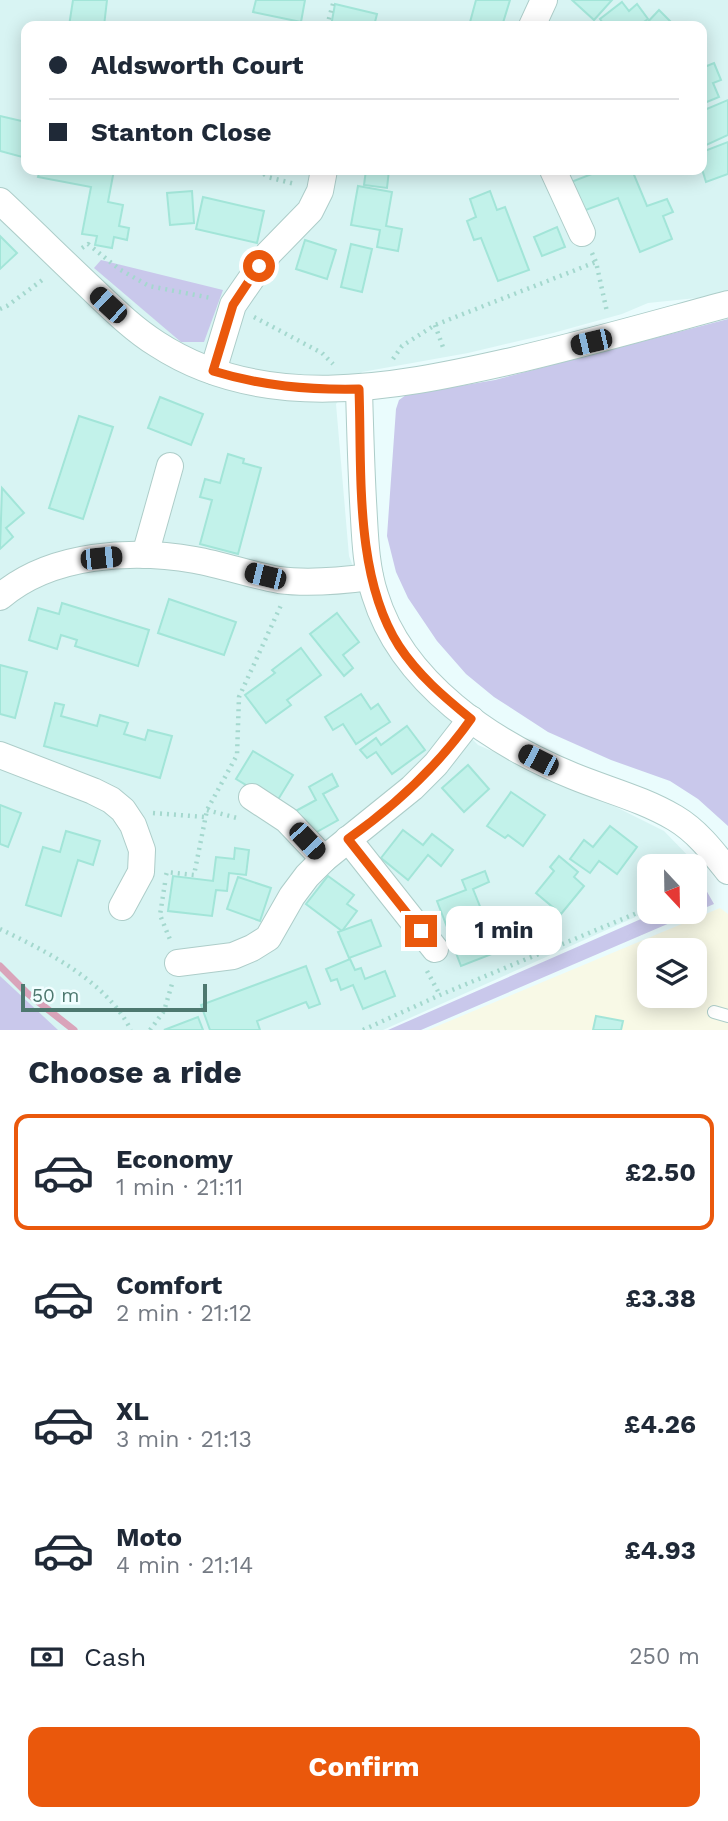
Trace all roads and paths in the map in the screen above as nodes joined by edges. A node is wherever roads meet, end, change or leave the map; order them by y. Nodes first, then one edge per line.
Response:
1 (334, 0) edge
2 (544, 0) edge
3 (328, 21) edge
4 (534, 21) edge
5 (265, 175) edge
6 (555, 175) edge
7 (322, 180) edge
8 (0, 201) edge
9 (582, 233) joint
10 (596, 262) junction
11 (64, 263) junction
12 (728, 304) edge
13 (233, 305) junction
14 (0, 309) edge
15 (612, 337) junction
16 (213, 371) junction
17 (359, 389) junction
18 (170, 467) dead end
19 (145, 555) junction
20 (370, 578) junction
21 (279, 580) junction
22 (0, 597) edge
23 (471, 719) junction
24 (0, 755) edge
25 (252, 797) dead end
26 (123, 810) junction
27 (205, 817) junction
28 (348, 839) junction
29 (324, 859) junction
30 (728, 870) edge
31 (122, 907) dead end
32 (637, 913) edge
33 (0, 929) edge
34 (435, 949) dead end
35 (178, 963) junction
36 (714, 1012) dead end
37 (728, 1016) edge
38 (131, 1030) edge
39 (150, 1030) edge
40 (363, 1030) edge

1 - 3 path
2 - 4 street
5 - 7 path
6 - 9 street
7 - 13 street
8 - 11 street
9 - 10 path
10 - 15 path
10 - 17 path
11 - 13 path
11 - 14 path
11 - 16 street
12 - 15 street
13 - 16 street
13 - 17 path
15 - 17 street
16 - 17 street
17 - 20 street
18 - 19 street
19 - 21 street
19 - 22 street
20 - 21 street
20 - 23 street
21 - 27 path
23 - 28 street
23 - 30 street
24 - 26 street
25 - 29 street
26 - 27 path
26 - 31 street
27 - 35 path
28 - 29 street
28 - 34 street
29 - 35 street
32 - 40 path
33 - 38 path
35 - 39 path
36 - 37 lane

